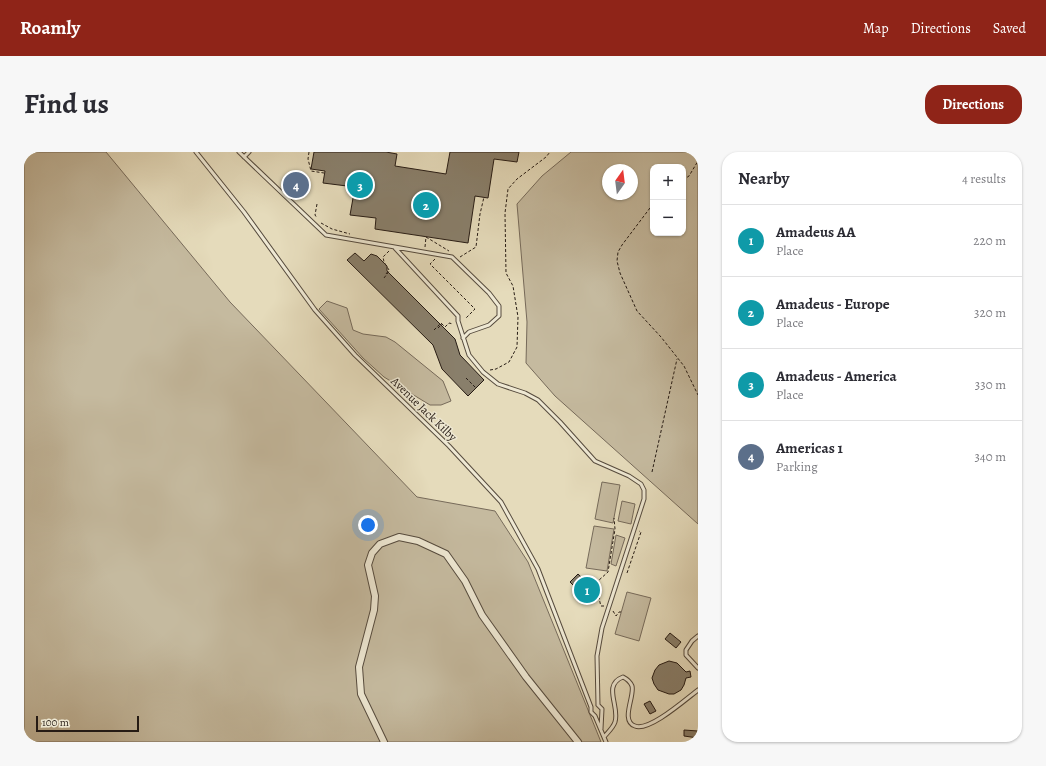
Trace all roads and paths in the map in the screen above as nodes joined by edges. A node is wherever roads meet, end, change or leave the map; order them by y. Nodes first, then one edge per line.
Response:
1 (196, 152) edge
2 (239, 152) edge
3 (248, 152) edge
4 (309, 152) edge
5 (550, 152) edge
6 (244, 157) junction
7 (698, 161) edge
8 (324, 173) dead end
9 (304, 175) dead end
10 (301, 178) dead end
11 (686, 178) edge
12 (484, 197) dead end
13 (316, 204) dead end
14 (650, 208) edge
15 (351, 234) dead end
16 (425, 248) dead end
17 (393, 249) junction
18 (450, 253) dead end
19 (436, 258) dead end
20 (458, 258) dead end
21 (390, 270) junction
22 (386, 274) dead end
23 (384, 278) dead end
24 (466, 318) dead end
25 (442, 324) junction
26 (457, 325) dead end
27 (438, 328) dead end
28 (434, 330) dead end
29 (463, 338) junction
30 (678, 358) junction
31 (484, 372) junction
32 (466, 378) dead end
33 (476, 388) dead end
34 (698, 395) edge
35 (652, 472) dead end
36 (614, 518) dead end
37 (638, 531) dead end
38 (627, 573) dead end
39 (598, 581) junction
40 (592, 588) dead end
41 (605, 606) dead end
42 (621, 612) dead end
43 (610, 614) dead end
44 (698, 636) edge
45 (698, 668) edge
46 (698, 690) edge
47 (598, 705) junction
48 (591, 707) junction
49 (601, 714) junction
50 (595, 716) junction
51 (601, 730) junction
52 (604, 736) junction
53 (384, 742) edge
54 (578, 742) edge
55 (606, 742) edge

1 - 48 lane, Avenue Jack Kilby
2 - 6 lane
3 - 6 lane
4 - 8 path
5 - 31 path
6 - 17 lane
7 - 11 path
9 - 10 path
12 - 20 path
13 - 15 path
14 - 30 path
16 - 18 path
17 - 21 path
17 - 29 lane
17 - 29 lane
19 - 24 path
21 - 22 path
21 - 23 path
25 - 26 path
25 - 27 path
25 - 28 path
29 - 31 lane
30 - 34 path
30 - 35 path
31 - 47 lane, Avenue Jack Kilby
32 - 33 path
36 - 39 path
37 - 38 path
39 - 40 path
39 - 41 path
42 - 43 path
44 - 45 lane
46 - 52 lane
47 - 48 lane
47 - 49 lane, Avenue Jack Kilby
48 - 50 lane, Avenue Jack Kilby
49 - 50 lane
49 - 51 lane, Avenue Jack Kilby
50 - 51 lane, Avenue Jack Kilby
51 - 52 lane, Avenue Jack Kilby
52 - 55 lane, Avenue Jack Kilby
53 - 54 street

